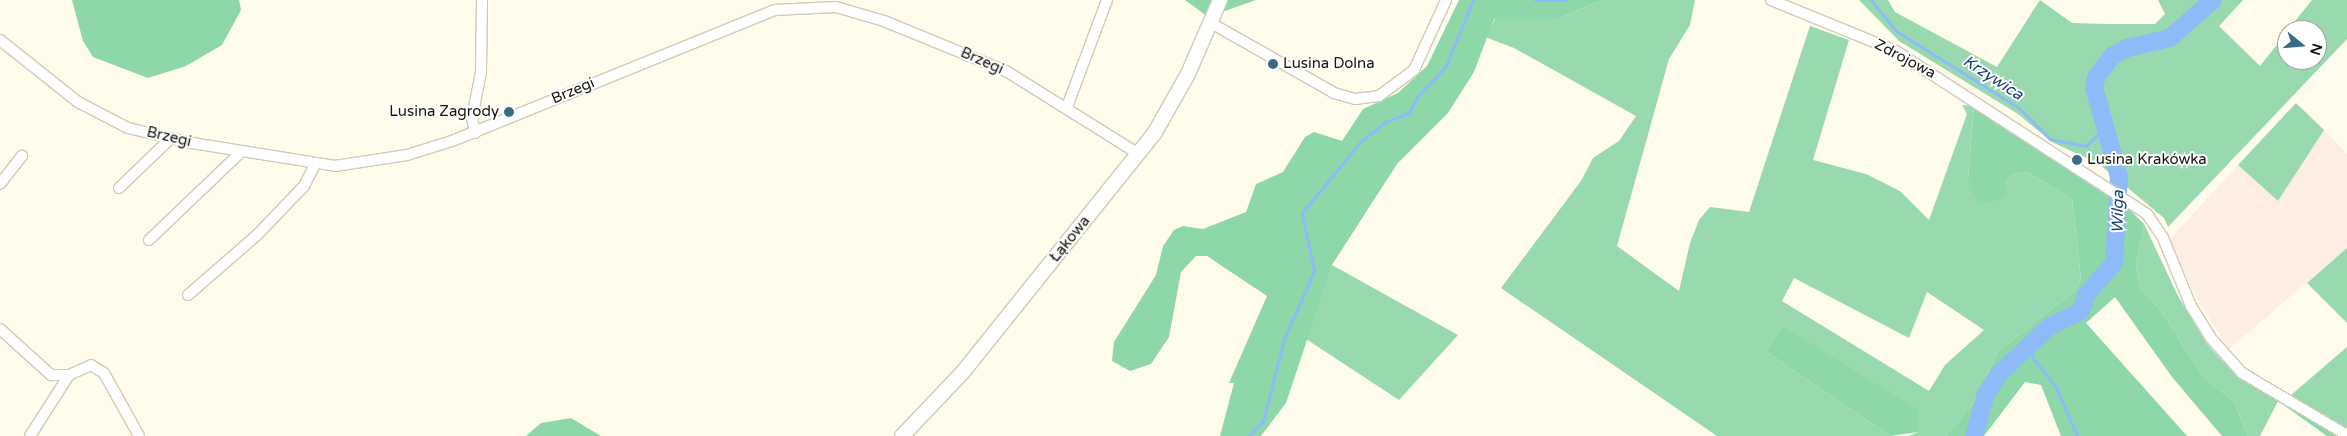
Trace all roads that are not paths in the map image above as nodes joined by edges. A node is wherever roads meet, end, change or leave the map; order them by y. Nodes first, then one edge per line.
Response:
1 (482, 0) edge
2 (1107, 0) edge
3 (1220, 0) edge
4 (1446, 0) edge
5 (1771, 0) edge
6 (1211, 23) junction
7 (0, 40) edge
8 (1067, 107) junction
9 (475, 133) junction
10 (171, 138) junction
11 (241, 152) junction
12 (1139, 154) junction
13 (22, 156) dead end
14 (315, 164) junction
15 (0, 184) edge
16 (119, 188) dead end
17 (149, 240) dead end
18 (188, 295) dead end
19 (0, 329) edge
20 (69, 376) junction
21 (2347, 434) edge
22 (30, 436) edge
23 (139, 436) edge
24 (902, 436) edge

1 - 9 street
2 - 8 street
3 - 6 street
4 - 6 street
5 - 21 street, Zdrojowa
6 - 12 street, Łąkowa
7 - 10 street, Brzegi
8 - 9 street, Brzegi
8 - 12 street, Brzegi
9 - 14 street, Brzegi
10 - 11 street, Brzegi
10 - 16 street
11 - 14 street, Brzegi
11 - 17 street
12 - 24 street, Łąkowa
13 - 15 street
14 - 18 street
19 - 20 street
20 - 22 street
20 - 23 street

